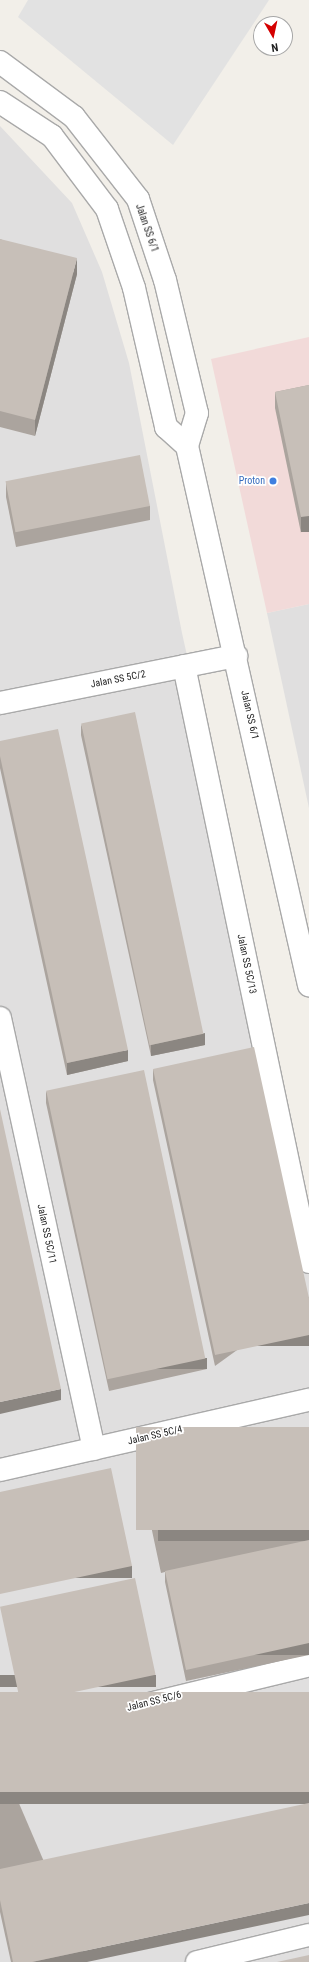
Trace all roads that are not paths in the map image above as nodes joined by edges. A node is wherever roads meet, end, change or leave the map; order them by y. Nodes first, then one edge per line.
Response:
1 (0, 62) edge
2 (0, 102) edge
3 (188, 446) junction
4 (236, 656) junction
5 (184, 666) junction
6 (0, 703) edge
7 (309, 985) edge
8 (0, 1018) edge
9 (309, 1262) edge
10 (309, 1400) edge
11 (94, 1449) junction
12 (0, 1470) edge
13 (309, 1665) edge
14 (0, 1740) edge
15 (309, 1935) edge
16 (225, 1959) edge
17 (197, 1962) edge

1 - 3 street, Jalan SS 6/1
2 - 3 street
3 - 4 street, Jalan SS 6/1
4 - 5 street, Jalan SS 5C/2
4 - 7 street, Jalan SS 6/1
5 - 6 street, Jalan SS 5C/2
5 - 9 street, Jalan SS 5C/13
8 - 11 street, Jalan SS 5C/11
10 - 11 street, Jalan SS 5C/4
11 - 12 street, Jalan SS 5C/4
13 - 14 street, Jalan SS 5C/6
15 - 16 street
16 - 17 street

